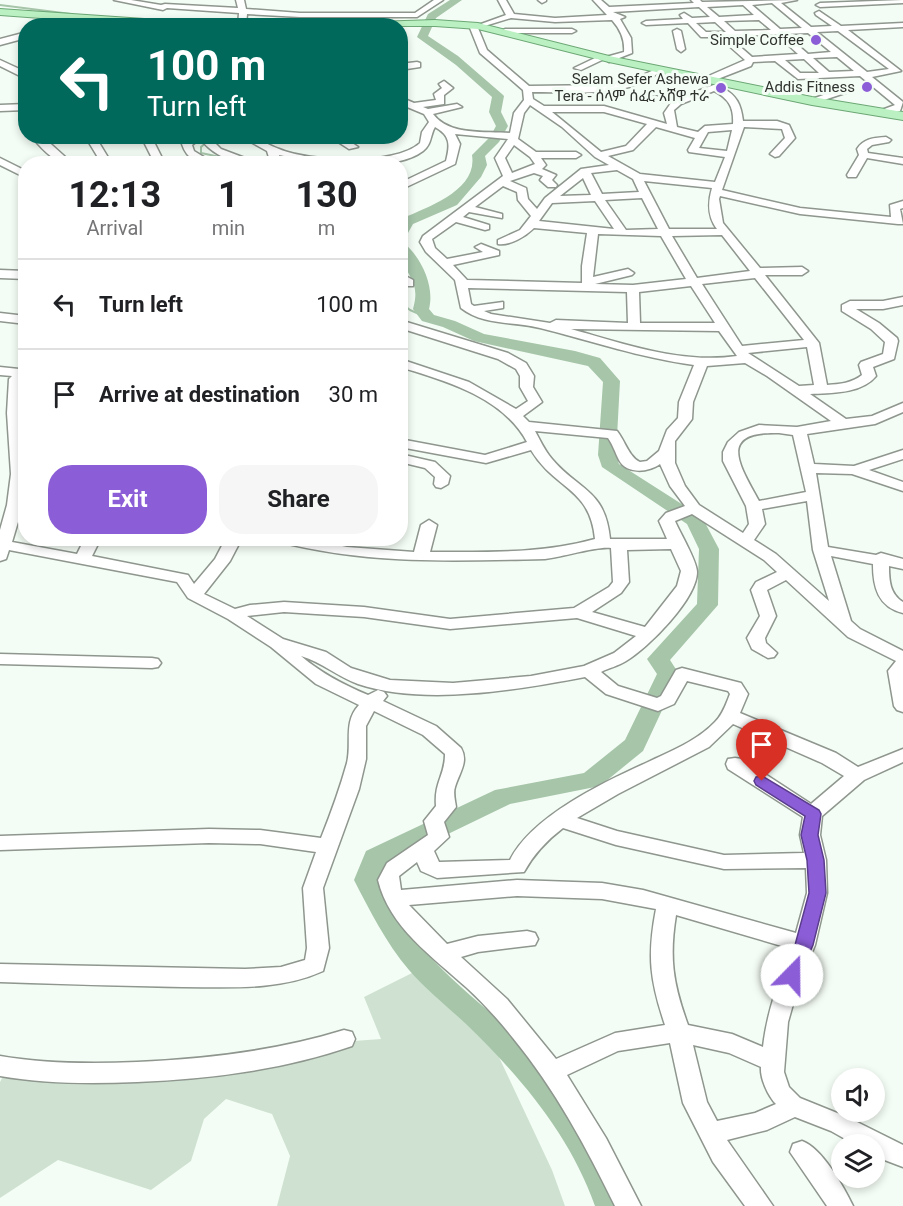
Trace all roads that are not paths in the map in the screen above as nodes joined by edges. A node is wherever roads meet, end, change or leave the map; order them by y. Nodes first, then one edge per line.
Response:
1 (117, 0) edge
2 (175, 0) edge
3 (240, 0) edge
4 (439, 0) edge
5 (502, 0) edge
6 (597, 0) edge
7 (653, 0) edge
8 (668, 0) edge
9 (773, 0) edge
10 (793, 0) edge
11 (625, 1) edge
12 (743, 1) edge
13 (884, 1) edge
14 (903, 1) edge
15 (858, 2) edge
16 (698, 3) edge
17 (2, 7) edge
18 (164, 7) junction
19 (675, 7) junction
20 (783, 8) junction
21 (606, 10) junction
22 (752, 10) junction
23 (812, 10) edge
24 (903, 10) edge
25 (243, 12) junction
26 (635, 12) junction
27 (708, 12) junction
28 (682, 13) junction
29 (876, 15) dead end
30 (511, 16) junction
31 (851, 16) dead end
32 (761, 17) junction
33 (49, 18) edge
34 (143, 18) edge
35 (244, 18) edge
36 (371, 18) edge
37 (614, 18) junction
38 (715, 19) junction
39 (408, 20) edge
40 (690, 20) junction
41 (417, 21) junction
42 (408, 23) edge
43 (768, 24) junction
44 (903, 25) edge
45 (893, 26) junction
46 (476, 27) junction
47 (865, 27) junction
48 (839, 28) junction
49 (634, 30) junction
50 (699, 30) junction
51 (811, 30) junction
52 (505, 31) junction
53 (586, 31) dead end
54 (677, 31) junction
55 (723, 31) junction
56 (776, 32) junction
57 (750, 33) junction
58 (18, 37) edge
59 (852, 37) junction
60 (0, 42) edge
61 (763, 44) dead end
62 (861, 44) junction
63 (830, 45) junction
64 (795, 48) junction
65 (681, 49) dead end
66 (739, 51) junction
67 (841, 54) junction
68 (804, 56) junction
69 (777, 58) junction
70 (603, 59) junction
71 (0, 63) edge
72 (417, 64) dead end
73 (754, 65) junction
74 (18, 66) edge
75 (408, 66) edge
76 (12, 67) junction
77 (578, 68) dead end
78 (18, 71) edge
79 (654, 73) junction
80 (864, 74) junction
81 (827, 75) junction
82 (684, 77) junction
83 (444, 84) dead end
84 (713, 85) junction
85 (612, 87) junction
86 (848, 89) dead end
87 (621, 93) dead end
88 (528, 94) junction
89 (656, 98) dead end
90 (812, 101) junction
91 (678, 102) junction
92 (408, 103) edge
93 (415, 105) junction
94 (902, 105) edge
95 (18, 107) edge
96 (458, 107) dead end
97 (0, 108) edge
98 (543, 109) junction
99 (427, 112) junction
100 (882, 113) junction
101 (903, 118) edge
102 (434, 122) junction
103 (654, 123) junction
104 (739, 126) junction
105 (673, 128) junction
106 (449, 131) junction
107 (700, 136) junction
108 (505, 137) junction
109 (886, 140) dead end
110 (43, 144) edge
111 (187, 144) edge
112 (206, 144) edge
113 (260, 144) edge
114 (347, 144) edge
115 (300, 146) dead end
116 (352, 147) dead end
117 (272, 150) junction
118 (534, 154) junction
119 (775, 154) dead end
120 (576, 155) dead end
121 (731, 155) junction
122 (864, 155) junction
123 (58, 156) edge
124 (195, 156) edge
125 (232, 156) edge
126 (274, 156) edge
127 (299, 156) edge
128 (405, 156) edge
129 (599, 156) junction
130 (0, 161) edge
131 (903, 161) edge
132 (615, 167) junction
133 (534, 170) junction
134 (18, 171) edge
135 (585, 171) junction
136 (852, 175) dead end
137 (637, 177) junction
138 (506, 179) junction
139 (408, 184) edge
140 (552, 186) dead end
141 (717, 188) junction
142 (646, 195) junction
143 (599, 199) junction
144 (549, 200) junction
145 (903, 204) edge
146 (469, 209) junction
147 (498, 216) dead end
148 (456, 218) junction
149 (534, 220) junction
150 (901, 221) edge
151 (485, 227) dead end
152 (593, 231) junction
153 (725, 232) junction
154 (623, 233) junction
155 (666, 234) junction
156 (502, 242) dead end
157 (481, 247) dead end
158 (445, 263) junction
159 (524, 271) dead end
160 (802, 271) dead end
161 (628, 273) dead end
162 (0, 274) edge
163 (757, 274) junction
164 (18, 275) edge
165 (695, 282) junction
166 (463, 284) junction
167 (588, 285) junction
168 (566, 287) junction
169 (633, 289) junction
170 (903, 301) edge
171 (500, 305) dead end
172 (471, 310) junction
173 (0, 317) edge
174 (18, 319) edge
175 (538, 324) junction
176 (408, 326) edge
177 (634, 327) junction
178 (723, 327) junction
179 (813, 343) junction
180 (743, 355) junction
181 (702, 361) junction
182 (408, 366) edge
183 (0, 371) edge
184 (18, 371) edge
185 (18, 377) edge
186 (821, 388) junction
187 (795, 390) junction
188 (903, 407) edge
189 (514, 415) junction
190 (14, 416) edge
191 (843, 423) junction
192 (525, 426) junction
193 (800, 432) junction
194 (408, 444) edge
195 (536, 444) junction
196 (666, 453) junction
197 (903, 454) edge
198 (408, 460) edge
199 (808, 468) junction
200 (854, 470) junction
201 (18, 474) edge
202 (441, 484) dead end
203 (0, 485) edge
204 (903, 487) edge
205 (18, 492) edge
206 (813, 495) junction
207 (18, 496) edge
208 (754, 506) junction
209 (683, 512) junction
210 (429, 525) dead end
211 (745, 541) junction
212 (611, 544) junction
213 (676, 544) junction
214 (89, 546) edge
215 (230, 546) edge
216 (314, 546) edge
217 (1, 548) edge
218 (821, 550) junction
219 (421, 556) junction
220 (83, 558) junction
221 (881, 558) junction
222 (903, 564) edge
223 (788, 573) junction
224 (194, 594) junction
225 (903, 608) edge
226 (578, 613) junction
227 (234, 615) junction
228 (844, 624) junction
229 (649, 634) junction
230 (277, 643) junction
231 (768, 653) dead end
232 (903, 658) edge
233 (0, 659) edge
234 (152, 663) dead end
235 (903, 664) edge
236 (588, 671) junction
237 (390, 686) junction
238 (369, 703) junction
239 (903, 706) edge
240 (730, 716) junction
241 (903, 755) edge
242 (735, 764) dead end
243 (857, 775) junction
244 (813, 814) junction
245 (560, 820) junction
246 (0, 843) edge
247 (327, 846) junction
248 (423, 849) junction
249 (816, 860) junction
250 (393, 898) junction
251 (667, 905) junction
252 (527, 939) dead end
253 (804, 945) junction
254 (443, 954) junction
255 (0, 973) edge
256 (679, 1032) junction
257 (344, 1039) dead end
258 (774, 1062) junction
259 (0, 1066) edge
260 (551, 1072) junction
261 (792, 1105) junction
262 (711, 1133) junction
263 (802, 1152) dead end
264 (903, 1156) edge
265 (628, 1206) edge
266 (760, 1206) edge
267 (840, 1206) edge

1 - 18 street
2 - 18 street
3 - 25 street
4 - 41 street
5 - 30 street
6 - 21 street
7 - 11 street
8 - 19 street
9 - 10 street
9 - 12 street
9 - 20 street
11 - 26 street
12 - 16 street
12 - 22 street
13 - 14 street
13 - 15 street
13 - 24 street
15 - 23 street
16 - 19 street
16 - 27 street
17 - 33 main road
18 - 25 street
18 - 34 street
19 - 26 street
19 - 28 street
20 - 22 street
20 - 23 street
21 - 26 street
21 - 37 street
22 - 27 street
22 - 32 street
23 - 48 street
23 - 51 street
25 - 35 street
25 - 36 street
26 - 28 street
26 - 37 street
26 - 49 street
27 - 38 street
28 - 40 street
29 - 45 street
30 - 37 street
30 - 46 street
31 - 47 street
32 - 38 street
32 - 43 street
37 - 49 street
38 - 40 street
38 - 55 street
39 - 41 street
40 - 49 street
40 - 50 street
41 - 42 main road
41 - 46 main road
43 - 55 street
43 - 56 street
44 - 45 street
45 - 47 street
45 - 59 street
46 - 52 main road
46 - 70 main road
46 - 88 street
47 - 48 street
48 - 51 street
48 - 59 street
49 - 54 street
49 - 70 street
50 - 54 street
50 - 55 street
51 - 56 street
51 - 63 street
52 - 53 street
52 - 70 main road
54 - 65 street
55 - 57 street
55 - 66 street
56 - 57 street
56 - 64 street
57 - 61 street
58 - 60 street
59 - 62 street
62 - 63 street
62 - 80 street
63 - 67 street
64 - 66 street
64 - 68 street
66 - 73 street
67 - 68 street
67 - 80 street
68 - 69 street
68 - 81 street
69 - 73 street
69 - 81 street
70 - 77 street
70 - 79 main road
70 - 82 main road
71 - 76 street
72 - 75 street
73 - 84 street
74 - 76 street
76 - 78 street
79 - 82 main road
79 - 85 street
80 - 81 street
80 - 94 street
82 - 84 main road
83 - 93 street
84 - 90 main road
84 - 91 street
84 - 101 main road
84 - 104 street
85 - 87 street
85 - 88 street
86 - 90 street
88 - 98 street
88 - 108 street
89 - 91 street
90 - 100 main road
91 - 105 street
92 - 93 street
93 - 99 street
94 - 100 street
95 - 97 street
96 - 99 street
98 - 103 street
98 - 129 street
99 - 102 street
100 - 101 main road
102 - 106 street
102 - 128 street
103 - 105 street
103 - 129 street
104 - 107 street
104 - 119 street
104 - 121 street
105 - 107 street
106 - 108 street
106 - 139 street
107 - 121 street
108 - 118 street
108 - 138 street
109 - 122 street
110 - 123 street
111 - 124 street
112 - 125 street
113 - 117 street
114 - 116 street
115 - 117 street
117 - 126 street
117 - 127 street
118 - 120 street
118 - 133 street
121 - 141 street
122 - 131 street
122 - 136 street
129 - 132 street
130 - 134 street
132 - 135 street
132 - 137 street
133 - 138 street
133 - 140 street
135 - 143 street
135 - 144 street
137 - 141 street
137 - 142 street
138 - 146 street
138 - 149 street
141 - 150 street
141 - 153 street
142 - 143 street
142 - 155 street
143 - 144 street
143 - 154 street
144 - 149 street
145 - 150 street
146 - 147 street
146 - 148 street
148 - 151 street
148 - 158 street
149 - 152 street
149 - 156 street
152 - 154 street
152 - 167 street
153 - 155 street
153 - 163 street
154 - 155 street
155 - 165 street
157 - 158 street
158 - 166 street
159 - 168 street
160 - 163 street
161 - 167 street
162 - 164 street
163 - 165 street
163 - 179 street
165 - 169 street
165 - 178 street
166 - 168 street
166 - 172 street
167 - 168 street
167 - 169 street
169 - 177 street
170 - 186 street
171 - 172 street
172 - 175 street
173 - 174 street
175 - 177 street
175 - 181 street
176 - 189 street
177 - 178 street
178 - 180 street
179 - 180 street
179 - 186 street
180 - 181 street
180 - 187 street
181 - 196 street
182 - 189 street
183 - 184 street
185 - 190 street
186 - 187 street
187 - 191 street
188 - 191 street
189 - 192 street
190 - 201 street
191 - 193 street
192 - 195 street
192 - 196 street
193 - 199 street
193 - 208 street
194 - 195 street
195 - 212 street
196 - 209 street
197 - 200 street
198 - 202 street
199 - 200 street
199 - 206 street
200 - 204 street
203 - 205 street
206 - 208 street
206 - 218 street
207 - 217 street
208 - 211 street
209 - 211 street
209 - 213 street
210 - 219 street
211 - 223 street
212 - 213 street
212 - 219 street
212 - 226 street
213 - 229 street
214 - 220 street
215 - 224 street
216 - 219 street
217 - 220 street
218 - 221 street
218 - 228 street
220 - 224 street
221 - 222 street
221 - 225 street
223 - 228 street
223 - 231 street
224 - 227 street
226 - 227 street
226 - 229 street
227 - 230 street
228 - 232 street
229 - 236 street
230 - 237 street
230 - 238 street
233 - 234 street
235 - 239 street
236 - 237 street
236 - 240 street
237 - 238 street
238 - 247 street
238 - 248 street
240 - 243 street
240 - 245 street
241 - 243 street
242 - 244 street
243 - 244 street
244 - 249 street
245 - 248 street
245 - 249 street
246 - 247 street
247 - 255 street
248 - 250 street
249 - 253 street
250 - 251 street
250 - 254 street
251 - 253 street
251 - 256 street
252 - 254 street
253 - 258 street
254 - 260 street
256 - 258 street
256 - 260 street
256 - 262 street
257 - 259 street
258 - 261 street
260 - 265 street
261 - 262 street
261 - 264 street
262 - 266 street
263 - 267 street

